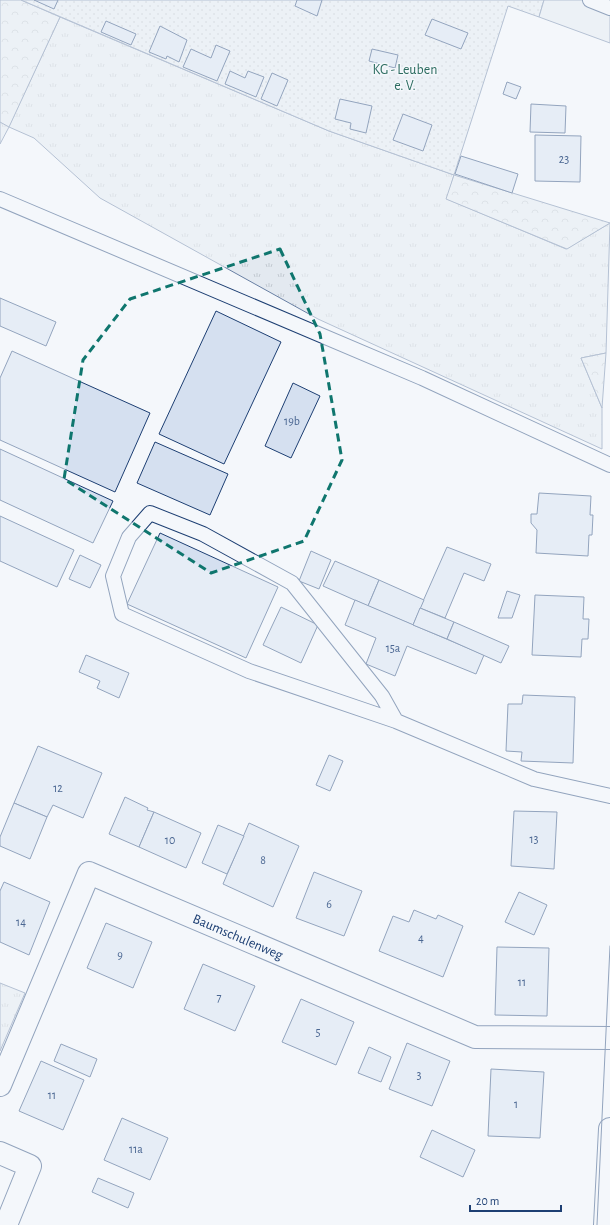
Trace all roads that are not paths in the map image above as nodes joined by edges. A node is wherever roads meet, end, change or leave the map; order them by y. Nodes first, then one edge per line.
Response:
1 (590, 0) edge
2 (610, 8) edge
3 (0, 199) edge
4 (610, 465) edge
5 (396, 721) junction
6 (610, 796) edge
7 (610, 1038) edge
8 (0, 1085) edge
9 (610, 1129) edge
10 (0, 1153) edge
11 (6, 1225) edge
12 (605, 1225) edge

1 - 2 lane
3 - 4 lane
5 - 5 lane
5 - 6 lane
7 - 8 street, Baumschulenweg
9 - 12 street
10 - 11 street

